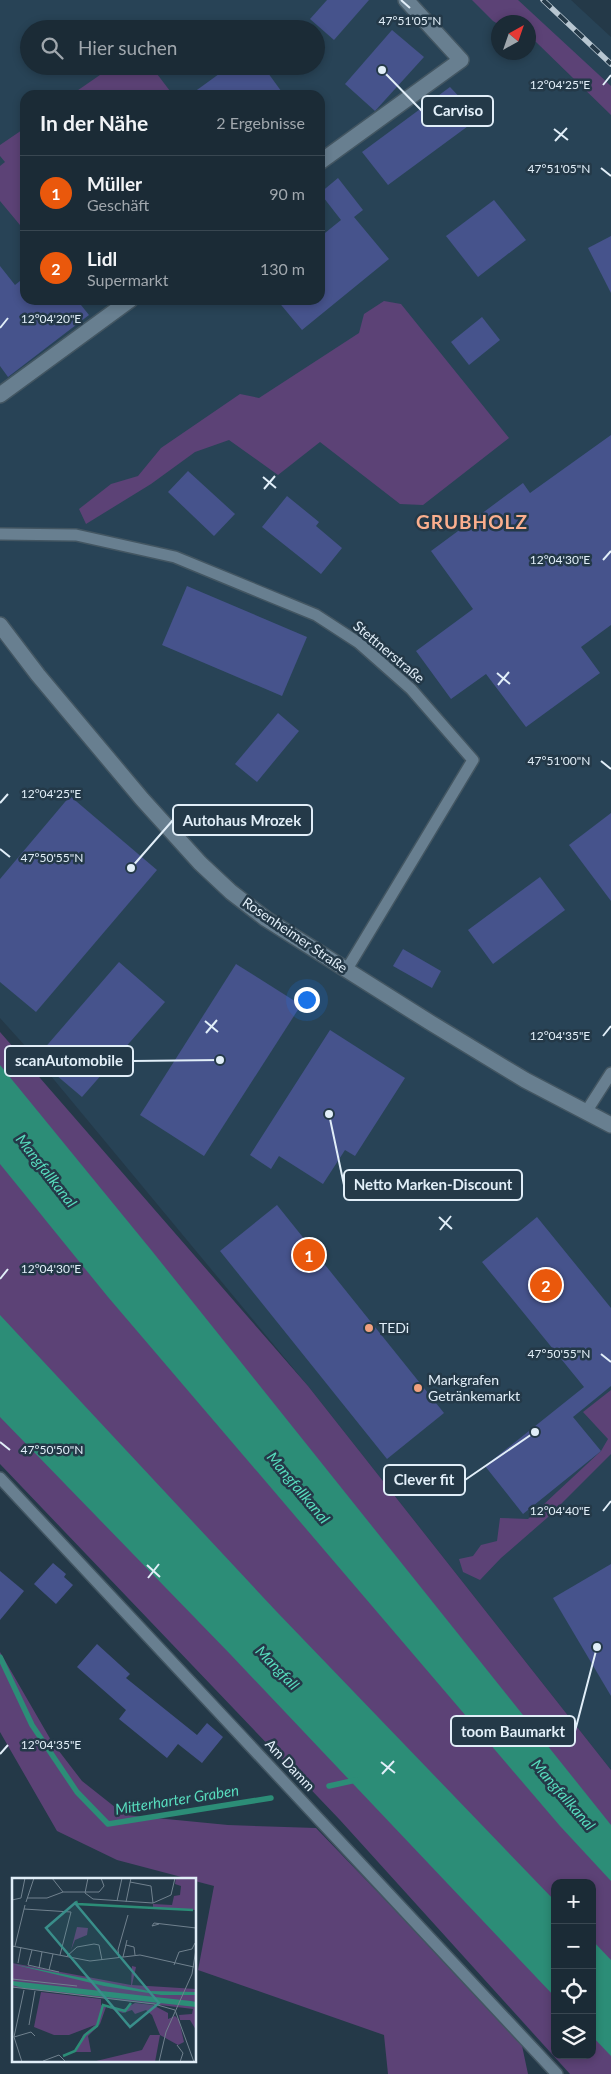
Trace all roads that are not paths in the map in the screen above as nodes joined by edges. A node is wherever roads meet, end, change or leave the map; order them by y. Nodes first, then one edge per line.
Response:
1 (406, 0) edge
2 (325, 158) edge
3 (123, 305) edge
4 (0, 395) edge
5 (0, 534) edge
6 (0, 625) edge
7 (347, 970) junction
8 (611, 1073) edge
9 (586, 1112) junction
10 (611, 1126) edge
11 (0, 1478) edge
12 (557, 2074) edge

1 - 2 street
3 - 4 street
5 - 7 lane, Stettnerstraße
6 - 7 street, Rosenheimer Straße
7 - 9 street, Rosenheimer Straße
8 - 9 lane
9 - 10 street, Rosenheimer Straße
11 - 12 lane, Am Damm

